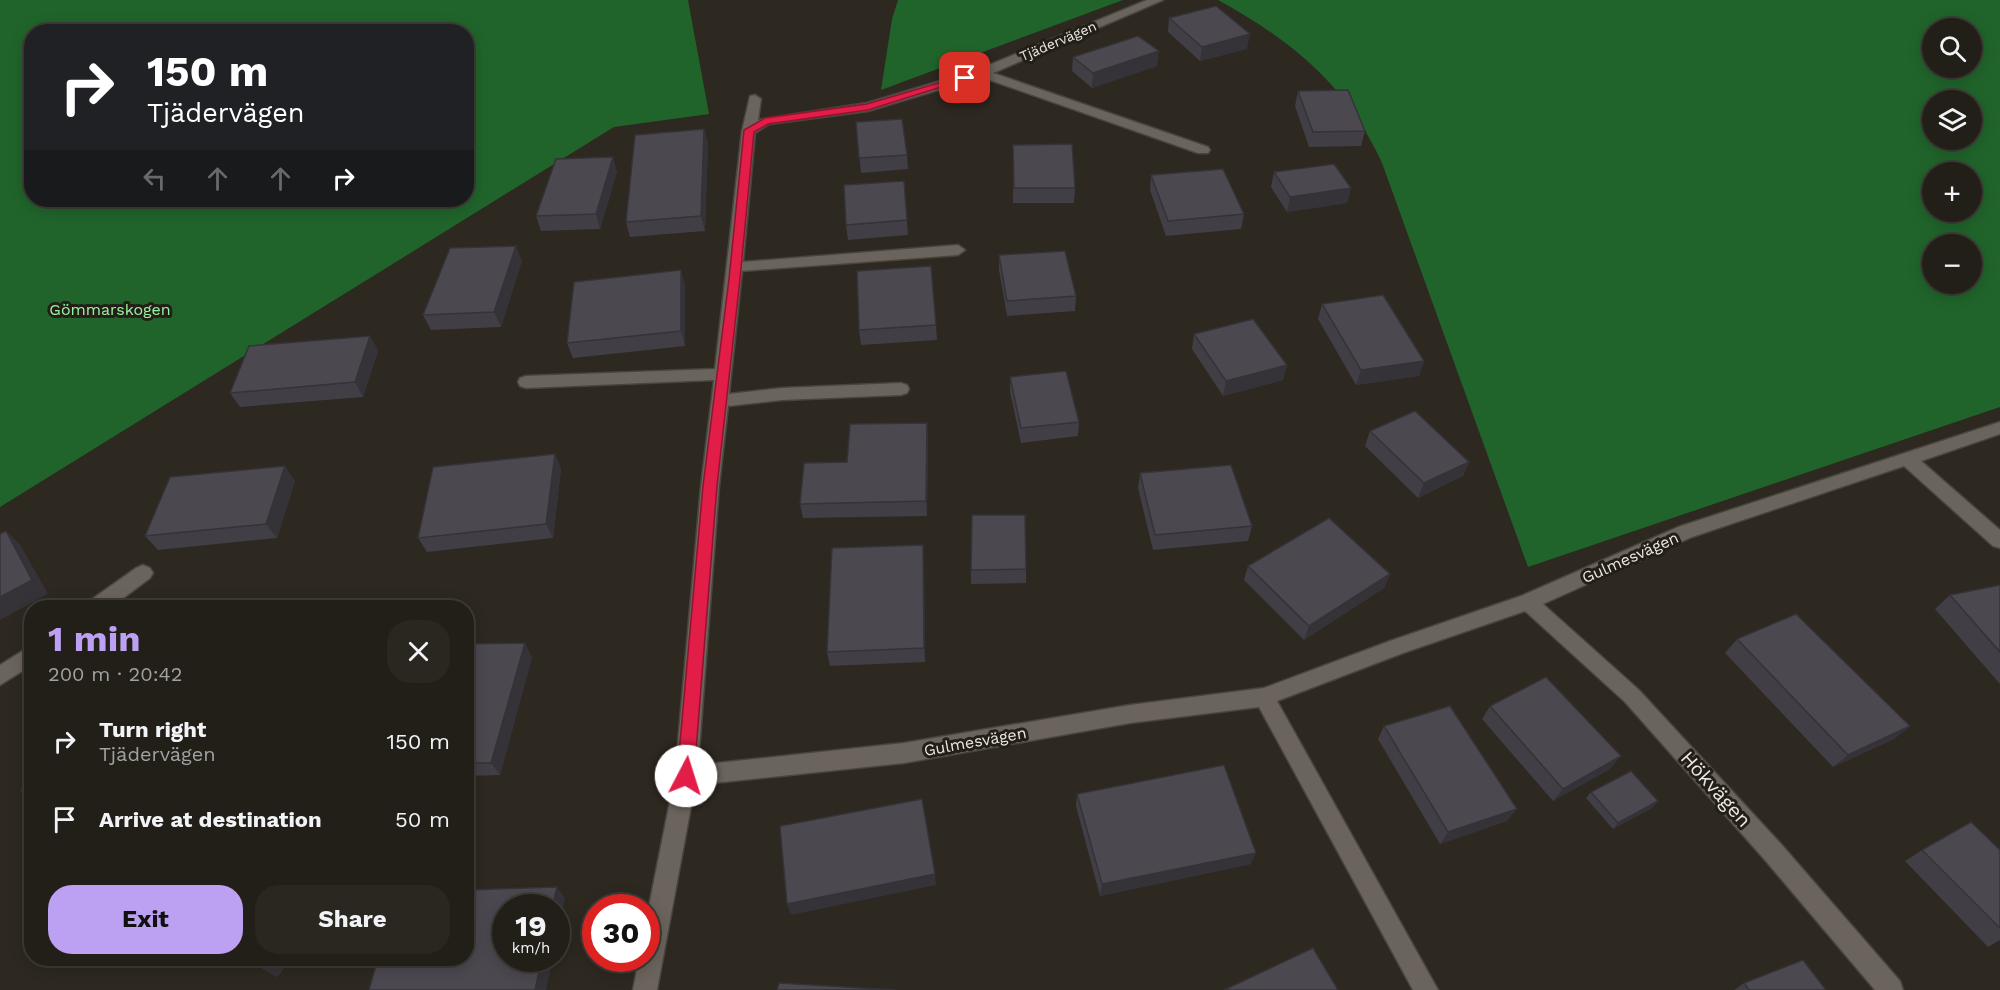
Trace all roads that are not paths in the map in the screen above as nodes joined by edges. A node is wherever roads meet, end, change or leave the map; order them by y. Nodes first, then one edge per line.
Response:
1 (1157, 0) edge
2 (981, 73) junction
3 (755, 99) dead end
4 (749, 130) junction
5 (1203, 150) dead end
6 (958, 250) dead end
7 (735, 267) junction
8 (722, 374) junction
9 (526, 382) dead end
10 (900, 389) dead end
11 (719, 401) junction
12 (2000, 428) edge
13 (1906, 458) junction
14 (2000, 541) edge
15 (143, 573) dead end
16 (106, 600) edge
17 (1528, 602) junction
18 (24, 659) edge
19 (0, 676) edge
20 (1264, 697) junction
21 (686, 776) junction
22 (645, 990) edge
23 (1426, 990) edge
24 (1891, 990) edge

1 - 2 street, Tjädervägen
2 - 4 street, Tjädervägen
2 - 5 street
3 - 4 street
4 - 7 street
6 - 7 street
7 - 8 street
8 - 9 street
8 - 11 street
10 - 11 street
11 - 21 street
12 - 13 street, Gulmesvägen
13 - 14 street
13 - 17 street, Gulmesvägen
15 - 16 street
17 - 20 street, Gulmesvägen
17 - 24 street, Hökvägen
18 - 19 street
20 - 21 street, Gulmesvägen
20 - 23 street
21 - 22 street

